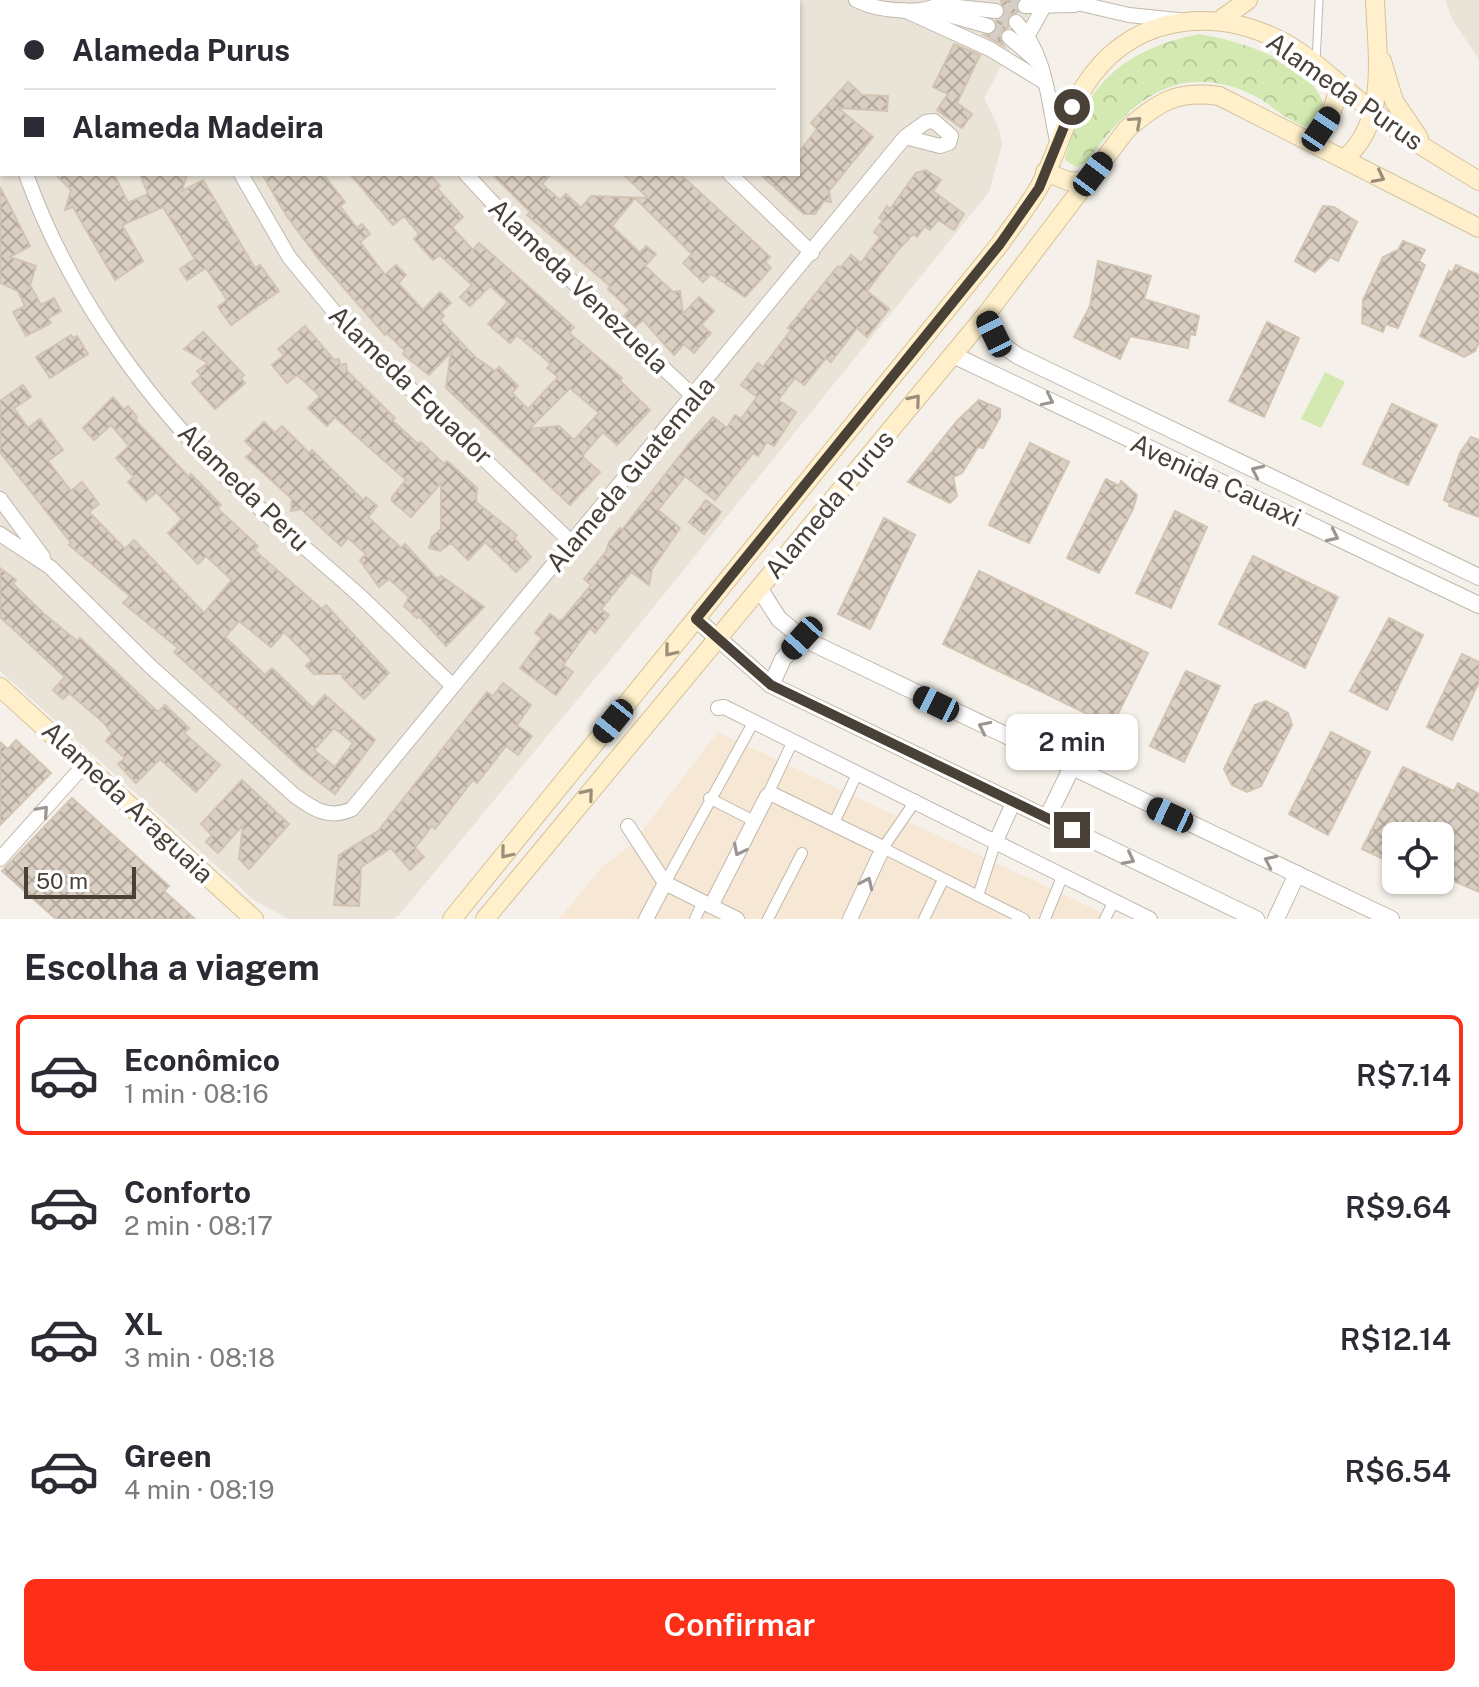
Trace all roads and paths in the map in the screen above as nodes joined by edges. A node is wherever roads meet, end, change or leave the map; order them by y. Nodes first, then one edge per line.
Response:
1 (856, 0) edge
2 (1064, 0) edge
3 (1248, 0) edge
4 (1375, 0) edge
5 (1319, 1) edge
6 (942, 3) edge
7 (1093, 3) edge
8 (1025, 6) tunnel mouth
9 (923, 8) junction
10 (1043, 8) junction
11 (904, 10) junction
12 (996, 11) tunnel mouth
13 (1178, 20) junction
14 (1220, 20) junction
15 (1016, 22) tunnel mouth
16 (988, 26) tunnel mouth
17 (1376, 28) junction
18 (1028, 35) junction
19 (1009, 37) tunnel mouth
20 (1316, 64) junction
21 (1042, 66) junction
22 (1044, 82) junction
23 (1340, 85) junction
24 (1373, 112) junction
25 (905, 137) dead end
26 (1310, 140) junction
27 (1057, 141) junction
28 (1431, 152) junction
29 (1344, 159) junction
30 (1045, 172) junction
31 (27, 176) edge
32 (242, 176) edge
33 (468, 176) edge
34 (732, 176) edge
35 (1479, 181) edge
36 (1087, 182) junction
37 (1479, 228) edge
38 (812, 253) junction
39 (985, 316) junction
40 (953, 355) junction
41 (1031, 362) junction
42 (1017, 385) junction
43 (694, 397) junction
44 (1201, 444) junction
45 (1220, 453) junction
46 (1196, 472) junction
47 (0, 499) edge
48 (0, 534) edge
49 (572, 543) junction
50 (50, 567) junction
51 (1475, 575) edge
52 (759, 588) junction
53 (1468, 600) edge
54 (696, 619) junction
55 (802, 638) junction
56 (717, 639) junction
57 (771, 685) junction
58 (453, 686) junction
59 (0, 687) edge
60 (718, 708) dead end
61 (753, 723) junction
62 (792, 743) junction
63 (85, 764) junction
64 (1071, 769) junction
65 (857, 774) junction
66 (767, 796) junction
67 (709, 798) junction
68 (916, 800) junction
69 (1014, 801) junction
70 (1047, 818) junction
71 (754, 821) junction
72 (834, 823) junction
73 (628, 826) dead end
74 (996, 841) junction
75 (883, 848) junction
76 (802, 853) dead end
77 (0, 859) edge
78 (1297, 874) junction
79 (1062, 877) junction
80 (943, 880) junction
81 (665, 883) junction
82 (978, 896) junction
83 (1114, 901) junction
84 (707, 904) junction
85 (1147, 918) edge
86 (254, 919) edge
87 (452, 919) edge
88 (485, 919) edge
89 (646, 919) edge
90 (695, 919) edge
91 (737, 919) edge
92 (768, 919) edge
93 (850, 919) edge
94 (924, 919) edge
95 (1024, 919) edge
96 (1045, 919) edge
97 (1105, 919) edge
98 (1256, 919) edge
99 (1276, 919) edge
100 (1391, 919) edge

1 - 11 street
2 - 7 street
3 - 14 main road
4 - 17 main road
5 - 20 lane
6 - 9 street
6 - 12 street
7 - 10 street
7 - 13 street
8 - 10 street
9 - 11 street
9 - 16 street
10 - 18 street
11 - 22 street
13 - 14 main road, Alameda Purus
13 - 27 main road, Alameda Purus
14 - 20 main road, Alameda Purus
15 - 18 street
17 - 24 main road
17 - 28 main road
18 - 21 street
19 - 21 street
20 - 23 main road, Alameda Purus
21 - 22 street
22 - 27 street
23 - 24 main road, Alameda Purus
23 - 26 main road
24 - 28 main road, Alameda Purus
24 - 29 main road
25 - 38 street, Alameda Guatemala
26 - 29 main road, Alameda Purus
36 -> 26 main road, Alameda Purus
27 - 30 main road, Alameda Purus
28 - 35 main road, Alameda Purus
29 -> 37 main road, Alameda Purus
30 - 36 main road
30 - 54 main road, Alameda Purus
31 - 58 street, Alameda Peru
32 - 49 street, Alameda Equador
33 - 43 street, Alameda Venezuela
34 - 38 street
36 - 39 main road, Alameda Purus
38 - 43 street, Alameda Guatemala
39 - 40 main road, Alameda Purus
39 - 41 street, Avenida Cauaxi
40 - 42 street, Avenida Cauaxi
52 -> 40 main road, Alameda Purus
41 - 42 street
41 - 44 street, Avenida Cauaxi
42 -> 46 street, Avenida Cauaxi
43 - 49 street, Alameda Guatemala
44 - 45 street, Avenida Cauaxi
44 - 46 street
45 - 46 street
51 -> 45 street, Avenida Cauaxi
46 -> 53 street, Avenida Cauaxi
47 - 50 street
48 - 50 street
49 - 58 street, Alameda Guatemala
50 - 58 street, Alameda Guatemala
51 - 53 street
52 - 55 street
52 - 56 main road, Alameda Purus
54 - 56 street
54 -> 87 main road, Alameda Purus
55 - 57 street
64 -> 55 street
56 - 57 street
88 -> 56 main road, Alameda Purus
57 - 69 street
59 - 63 main road, Alameda Araguaia
60 - 61 street
61 - 62 street
61 - 67 street
62 - 65 street
62 - 66 street
77 -> 63 street
63 - 86 main road, Alameda Araguaia
64 - 70 street
78 -> 64 street
65 - 68 street
65 - 72 street
66 - 71 street
66 - 72 street
67 - 71 street
67 - 81 street
68 - 74 street
68 - 75 street
69 - 70 street
69 - 74 street
70 -> 98 street
71 -> 84 street
72 - 75 street
73 - 81 street
74 - 79 street
74 - 82 street
75 - 80 street
93 -> 75 street
76 - 92 street
78 - 99 street
78 - 100 street
79 - 83 street
79 - 96 street
80 - 82 street
80 - 94 street
81 - 84 street
81 - 89 street
82 - 95 street
83 - 85 street
83 - 97 street
84 - 90 street
84 - 91 street

